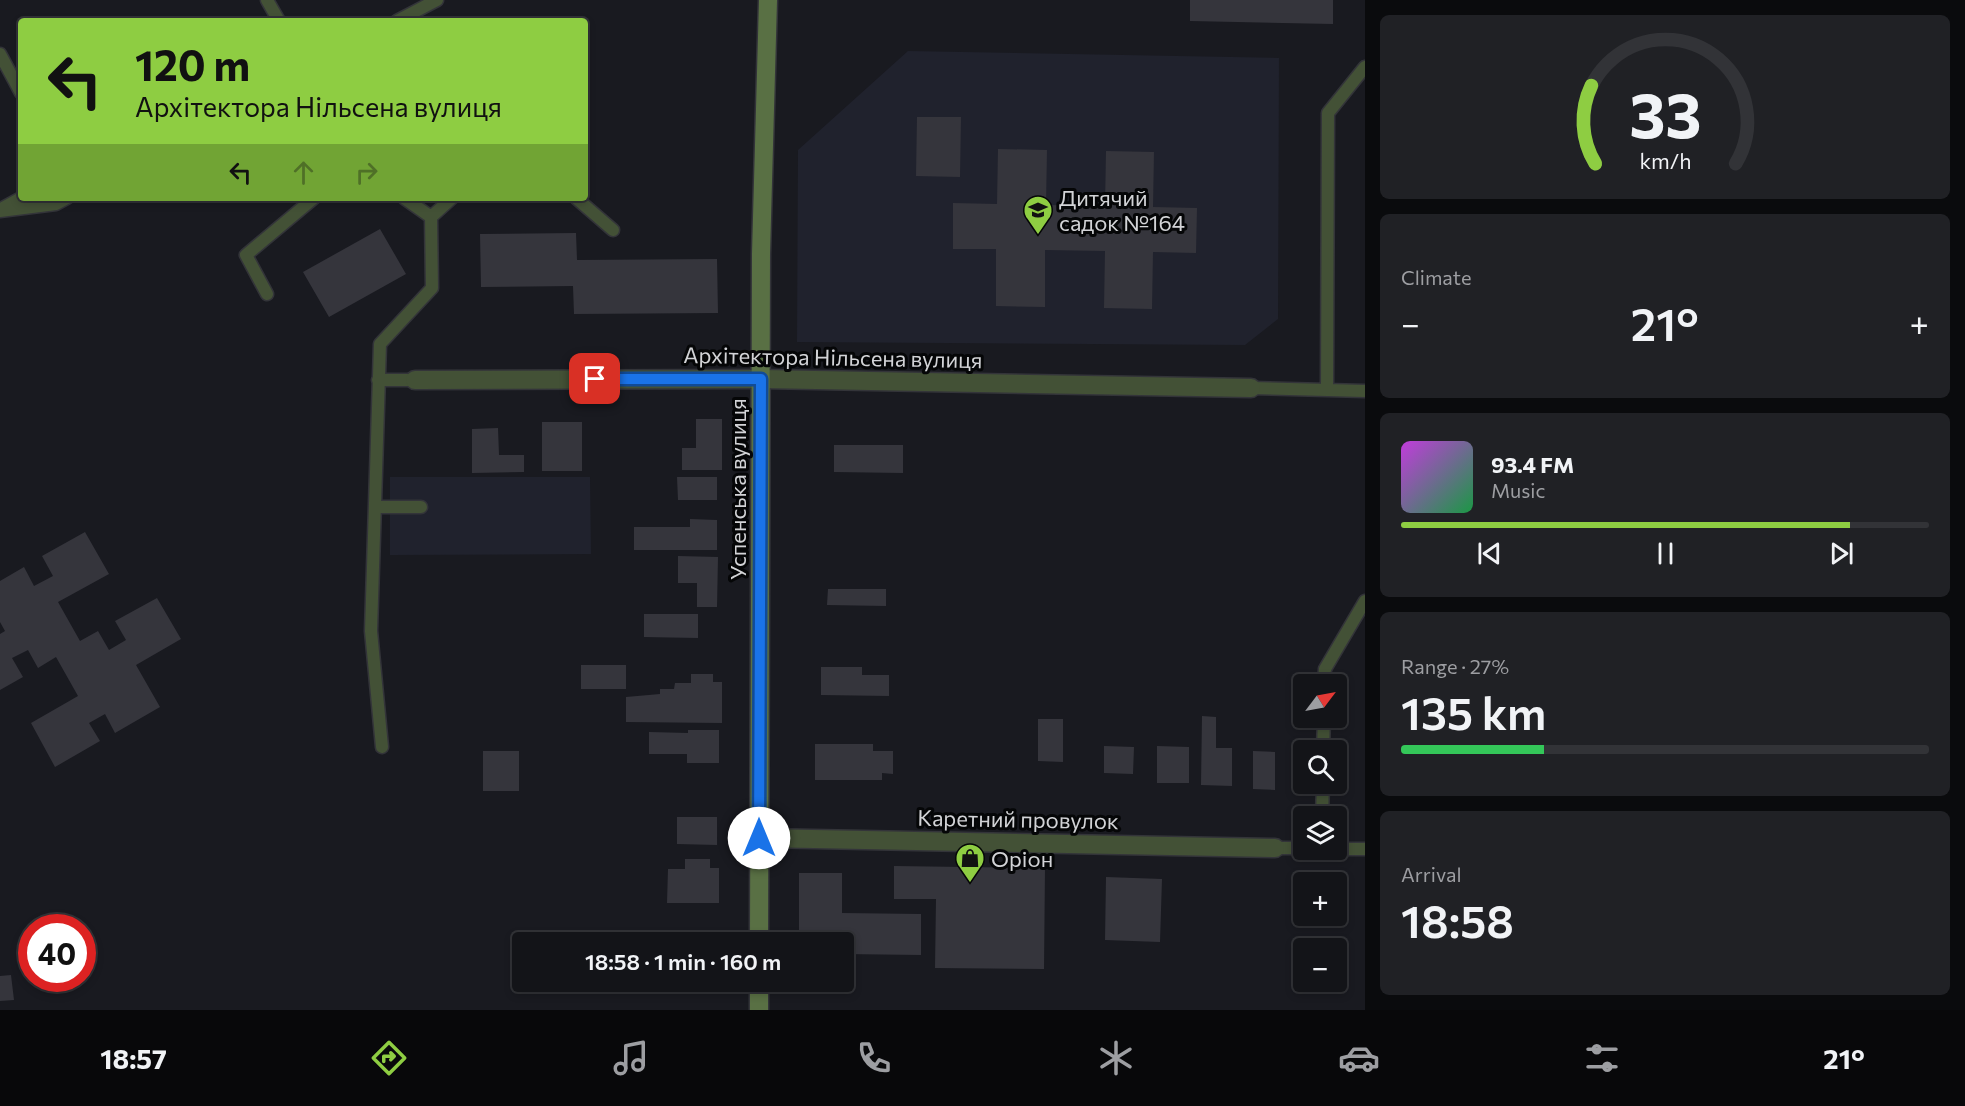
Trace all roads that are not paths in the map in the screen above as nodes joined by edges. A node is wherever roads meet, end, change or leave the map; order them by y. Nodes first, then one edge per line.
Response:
1 (267, 0) edge
2 (437, 0) edge
3 (768, 0) edge
4 (277, 18) edge
5 (403, 18) edge
6 (0, 54) edge
7 (1365, 68) edge
8 (18, 87) edge
9 (18, 200) edge
10 (62, 201) edge
11 (310, 201) edge
12 (409, 201) edge
13 (449, 201) edge
14 (579, 201) edge
15 (0, 211) edge
16 (431, 217) junction
17 (613, 230) dead end
18 (267, 294) dead end
19 (761, 379) junction
20 (378, 380) junction
21 (415, 380) joint
22 (1251, 388) joint
23 (1326, 390) junction
24 (1365, 391) edge
25 (375, 507) junction
26 (421, 507) dead end
27 (1365, 601) edge
28 (1325, 674) edge
29 (382, 747) dead end
30 (759, 838) junction
31 (1275, 848) joint
32 (1293, 848) edge
33 (1347, 849) edge
34 (1365, 849) edge
35 (759, 932) edge
36 (759, 992) edge
37 (759, 1010) edge

1 - 4 lane
2 - 5 lane
3 - 19 street, Успенська вулиця
6 - 8 lane
7 - 23 lane
9 - 15 lane
10 - 15 lane
11 - 18 lane
12 - 16 lane
13 - 16 lane
14 - 17 lane
16 - 20 lane
19 - 21 street, Архітектора Нільсена вулиця
19 - 22 street, Архітектора Нільсена вулиця
19 - 30 street, Успенська вулиця
20 - 21 lane
20 - 25 lane
22 - 23 lane
23 - 24 lane
25 - 26 lane
25 - 29 lane
27 - 28 lane
30 - 31 street, Каретний провулок
30 - 35 street, Успенська вулиця
31 - 32 lane
33 - 34 lane
36 - 37 street

